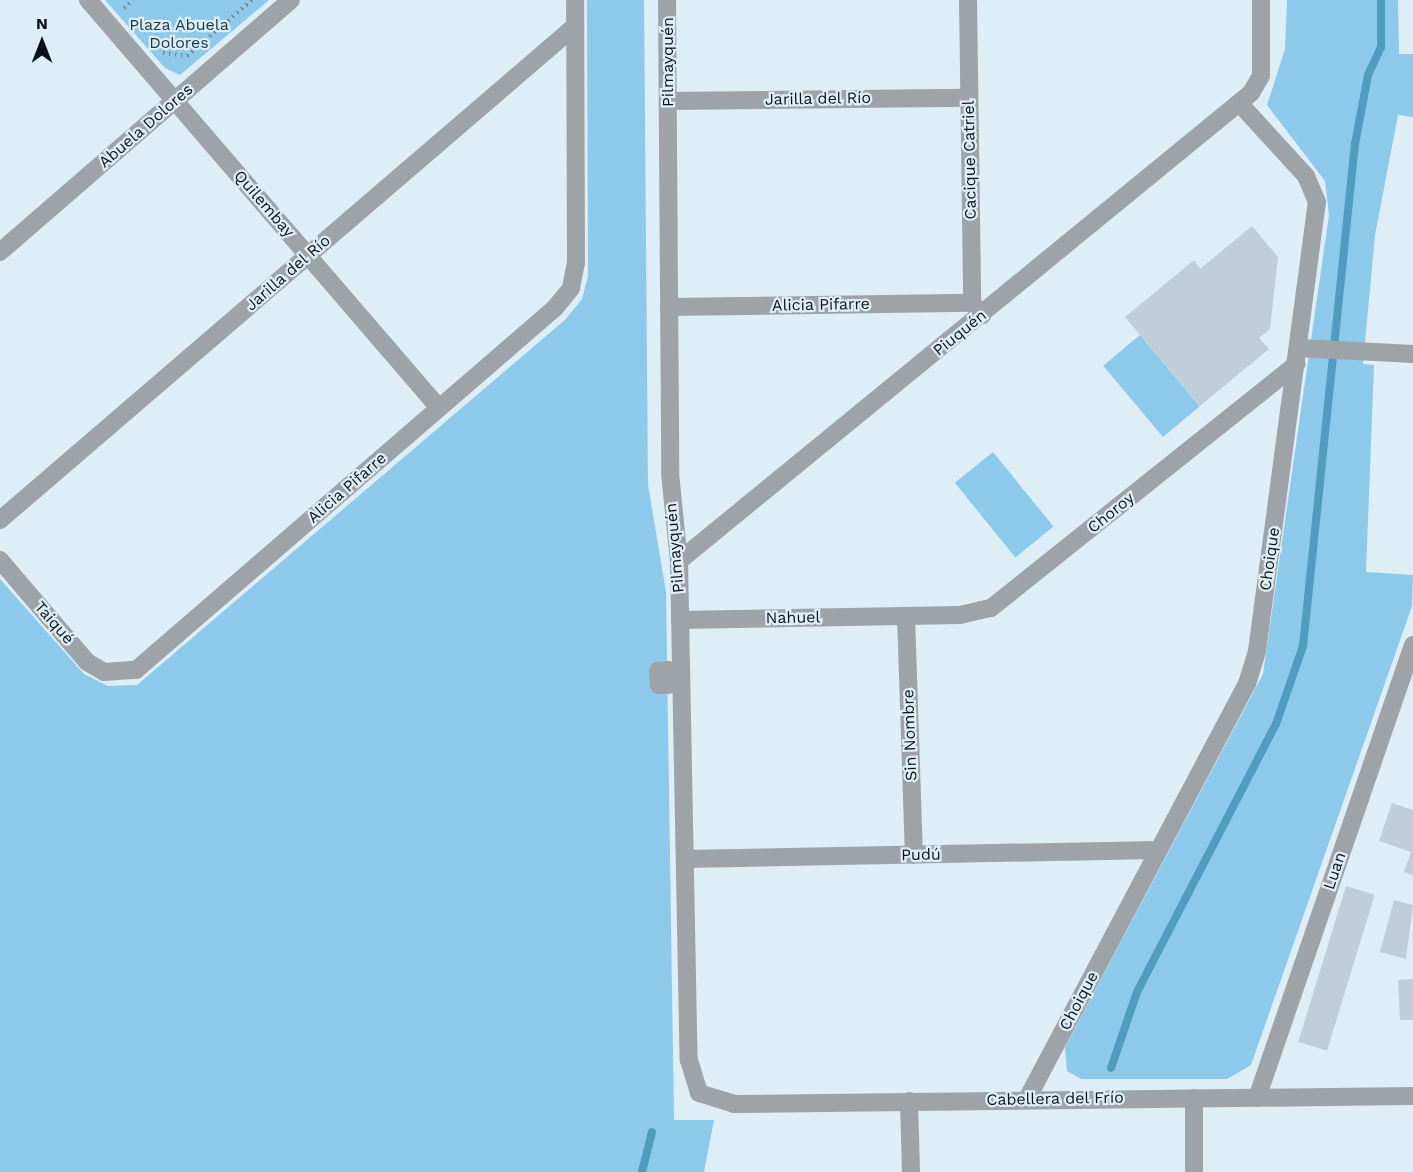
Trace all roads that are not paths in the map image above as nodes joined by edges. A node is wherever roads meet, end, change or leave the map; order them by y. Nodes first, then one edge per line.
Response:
1 (88, 0) edge
2 (291, 0) edge
3 (575, 0) edge
4 (667, 0) edge
5 (968, 0) edge
6 (1261, 0) edge
7 (575, 26) junction
8 (969, 98) junction
9 (175, 101) junction
10 (668, 101) junction
11 (1240, 104) junction
12 (0, 252) edge
13 (308, 256) junction
14 (669, 307) junction
15 (977, 309) junction
16 (1413, 354) edge
17 (1298, 356) junction
18 (439, 408) junction
19 (0, 520) edge
20 (0, 560) edge
21 (679, 561) junction
22 (906, 616) junction
23 (680, 620) junction
24 (1413, 645) edge
25 (115, 674) joint
26 (1158, 850) junction
27 (914, 855) junction
28 (685, 859) junction
29 (699, 1093) joint
30 (1413, 1096) edge
31 (1194, 1098) junction
32 (1257, 1098) junction
33 (1027, 1100) junction
34 (909, 1101) junction
35 (911, 1172) edge
36 (1194, 1172) edge

1 - 9 street, Quilembay
2 - 9 street, Abuela Dolores
3 - 7 street
4 - 10 street, Pilmayquén
5 - 8 street, Cacique Catriel
6 - 11 street
7 - 13 street, Jarilla del Río
7 - 18 street, Alicia Pifarre
8 - 10 street, Jarilla del Río
8 - 15 street, Cacique Catriel
9 - 12 street, Abuela Dolores
9 - 13 street, Quilembay
10 - 14 street, Pilmayquén
11 - 15 street, Piuquén
11 - 17 street, Choique
13 - 18 street, Quilembay
13 - 19 street, Jarilla del Río
14 - 15 street, Alicia Pifarre
14 - 21 street, Pilmayquén
15 - 21 street, Piuquén
16 - 17 street
17 - 22 street, Choroy
17 - 26 street, Choique
18 - 25 street, Alicia Pifarre
20 - 25 street, Taiqué
21 - 23 street, Pilmayquén
22 - 23 street, Nahuel
22 - 27 street, Sin Nombre
23 - 28 street, Pilmayquén
24 - 32 street, Luan
26 - 27 street, Pudú
26 - 33 street, Choique
27 - 28 street, Pudú
28 - 29 street, Pilmayquén
29 - 34 street, Cabellera del Frío
30 - 32 street, Cabellera del Frío
31 - 32 street, Cabellera del Frío
31 - 33 street, Cabellera del Frío
31 - 36 street
33 - 34 street, Cabellera del Frío
34 - 35 street

